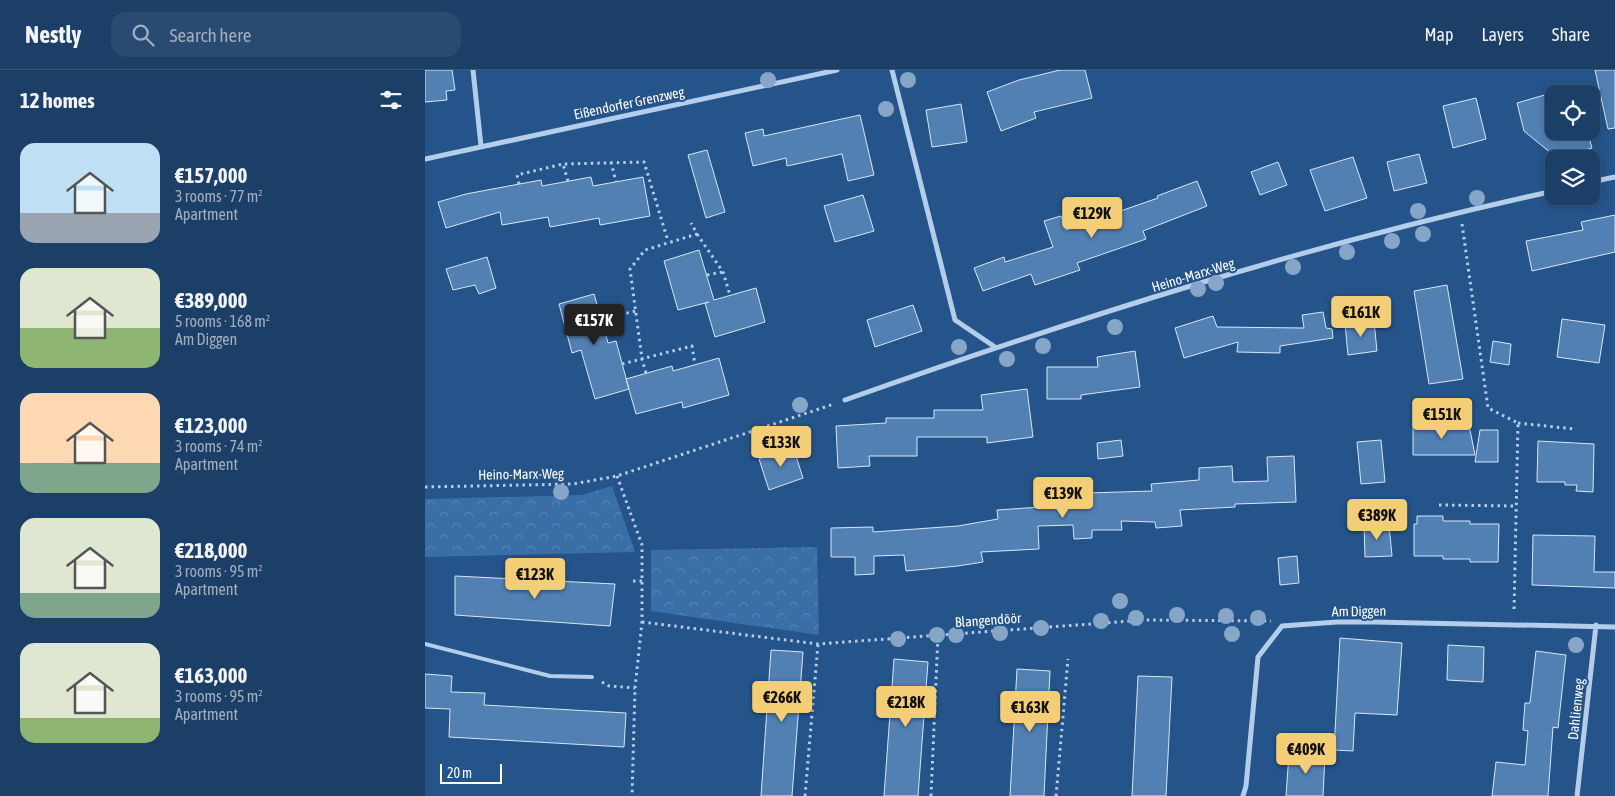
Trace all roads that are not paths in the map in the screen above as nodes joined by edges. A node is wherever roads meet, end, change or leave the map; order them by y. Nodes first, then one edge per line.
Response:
1 (473, 70) edge
2 (837, 70) edge
3 (891, 70) edge
4 (481, 146) junction
5 (425, 159) edge
6 (1615, 177) edge
7 (1600, 180) edge
8 (1545, 193) edge
9 (995, 347) junction
10 (845, 400) road end
11 (1597, 625) junction
12 (1615, 627) edge
13 (425, 644) edge
14 (592, 677) road end
15 (1243, 796) edge
16 (1577, 796) edge

1 - 4 street
2 - 4 street, Eißendorfer Grenzweg
3 - 9 street
4 - 5 street, Eißendorfer Grenzweg
6 - 7 street
8 - 9 street, Heino-Marx-Weg
9 - 10 street, Heino-Marx-Weg
11 - 12 street, Am Diggen
11 - 15 street, Am Diggen
11 - 16 street, Dahlienweg
13 - 14 lane

